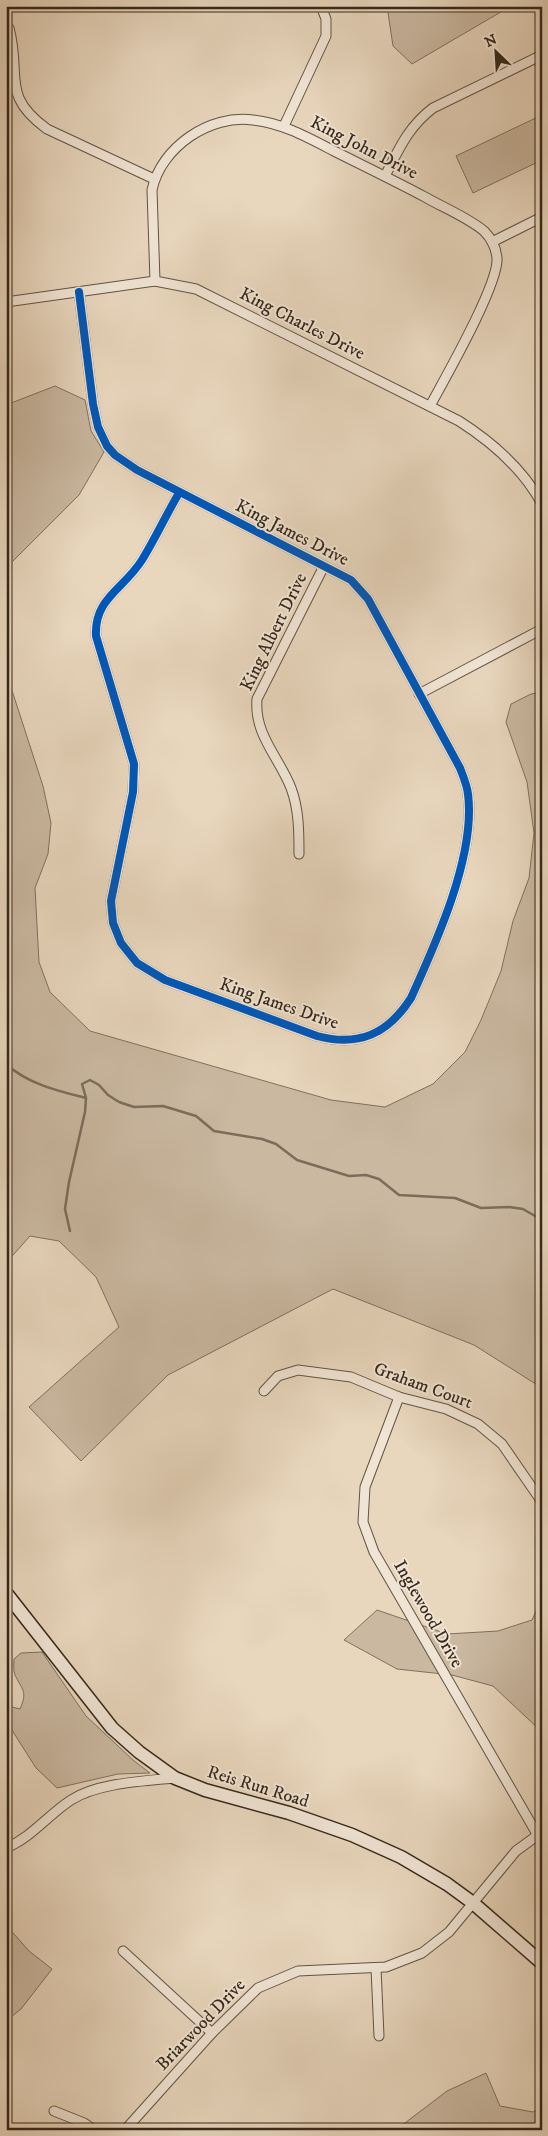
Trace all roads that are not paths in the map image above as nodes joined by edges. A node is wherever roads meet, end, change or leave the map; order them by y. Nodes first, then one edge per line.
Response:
1 (321, 6) edge
2 (9, 28) dead end
3 (542, 55) edge
4 (284, 126) junction
5 (385, 176) junction
6 (154, 179) junction
7 (542, 216) edge
8 (492, 242) junction
9 (155, 280) junction
10 (79, 292) junction
11 (6, 302) edge
12 (430, 406) junction
13 (178, 493) junction
14 (542, 504) edge
15 (324, 566) junction
16 (542, 629) edge
17 (420, 694) junction
18 (299, 854) dead end
19 (264, 1391) dead end
20 (398, 1397) junction
21 (542, 1502) edge
22 (6, 1593) edge
23 (175, 1778) junction
24 (539, 1833) edge
25 (6, 1848) edge
26 (473, 1903) junction
27 (123, 1950) dead end
28 (542, 1963) edge
29 (376, 1968) junction
30 (212, 2033) junction
31 (379, 2036) dead end
32 (54, 2111) dead end
33 (94, 2130) edge
34 (125, 2130) edge

1 - 4 street
2 - 6 street
3 - 5 street
4 - 5 street, King John Drive
4 - 6 street, King John Drive
5 - 8 street, King John Drive
6 - 9 street, King John Drive
7 - 8 street
8 - 12 street
9 - 10 street, King Charles Drive
9 - 12 street, King Charles Drive
10 - 11 street, King Charles Drive
10 - 13 street, King James Drive
12 - 14 street, King Charles Drive
13 - 15 street, King James Drive
13 - 17 street, King James Drive
15 - 17 street, King James Drive
15 - 18 street, King Albert Drive
16 - 17 street
19 - 20 street, Graham Court
20 - 21 street, Graham Court
20 - 24 street, Inglewood Drive
22 - 23 street, Reis Run Road
23 - 25 street
23 - 26 street, Reis Run Road
24 - 26 street, Briarwood Drive
26 - 28 street, Reis Run Road
26 - 29 street, Briarwood Drive
27 - 30 street
29 - 30 street, Briarwood Drive
29 - 31 street
30 - 34 street, Briarwood Drive
32 - 33 street

